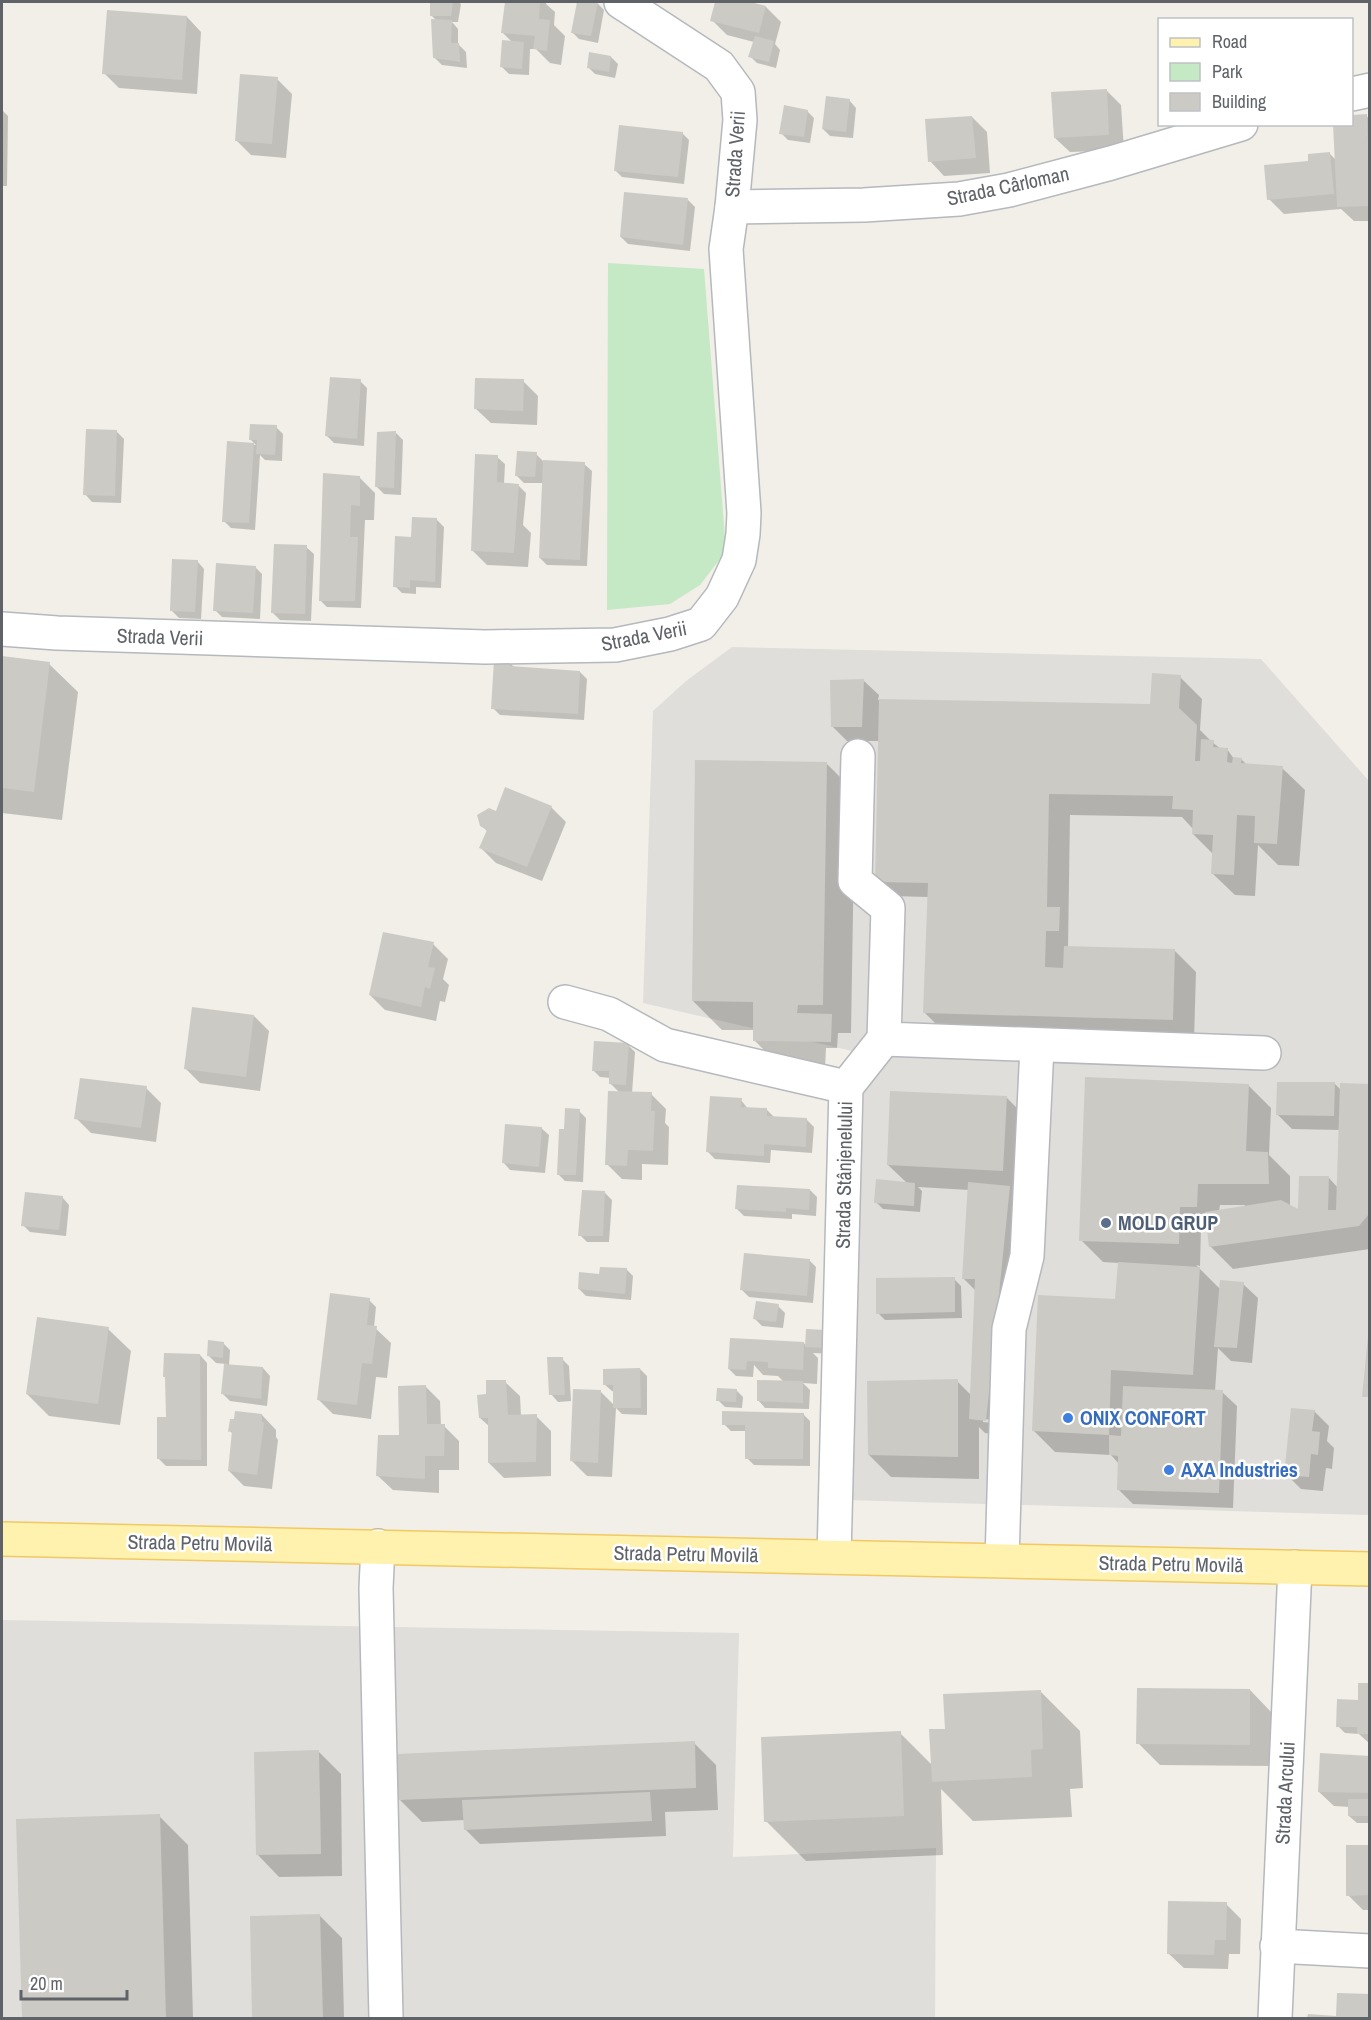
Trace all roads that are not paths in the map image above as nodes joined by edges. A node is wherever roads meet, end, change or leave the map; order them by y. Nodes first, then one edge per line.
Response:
1 (621, 2) edge
2 (1370, 90) edge
3 (1353, 94) edge
4 (1234, 126) edge
5 (732, 207) junction
6 (2, 629) edge
7 (858, 756) dead end
8 (565, 1002) dead end
9 (884, 1039) junction
10 (1037, 1046) junction
11 (1264, 1053) dead end
12 (846, 1087) junction
13 (2, 1539) edge
14 (378, 1546) junction
15 (834, 1557) junction
16 (1002, 1560) junction
17 (1295, 1567) junction
18 (1370, 1569) edge
19 (1277, 1946) junction
20 (1370, 1951) edge
21 (386, 2019) edge
22 (1275, 2019) edge

1 - 5 street, Strada Verii
2 - 3 street
4 - 5 street, Strada Cârloman
5 - 6 street, Strada Verii
7 - 9 street
8 - 12 street, Strada Stânjenelului
9 - 10 street
9 - 12 street
10 - 11 street
10 - 16 street
12 - 15 street, Strada Stânjenelului
13 - 14 main road, Strada Petru Movilă
14 - 15 main road, Strada Petru Movilă
14 - 21 street
15 - 16 main road, Strada Petru Movilă
16 - 17 main road, Strada Petru Movilă
17 - 18 main road, Strada Petru Movilă
17 - 19 street, Strada Arcului
19 - 20 street
19 - 22 street, Strada Arcului

